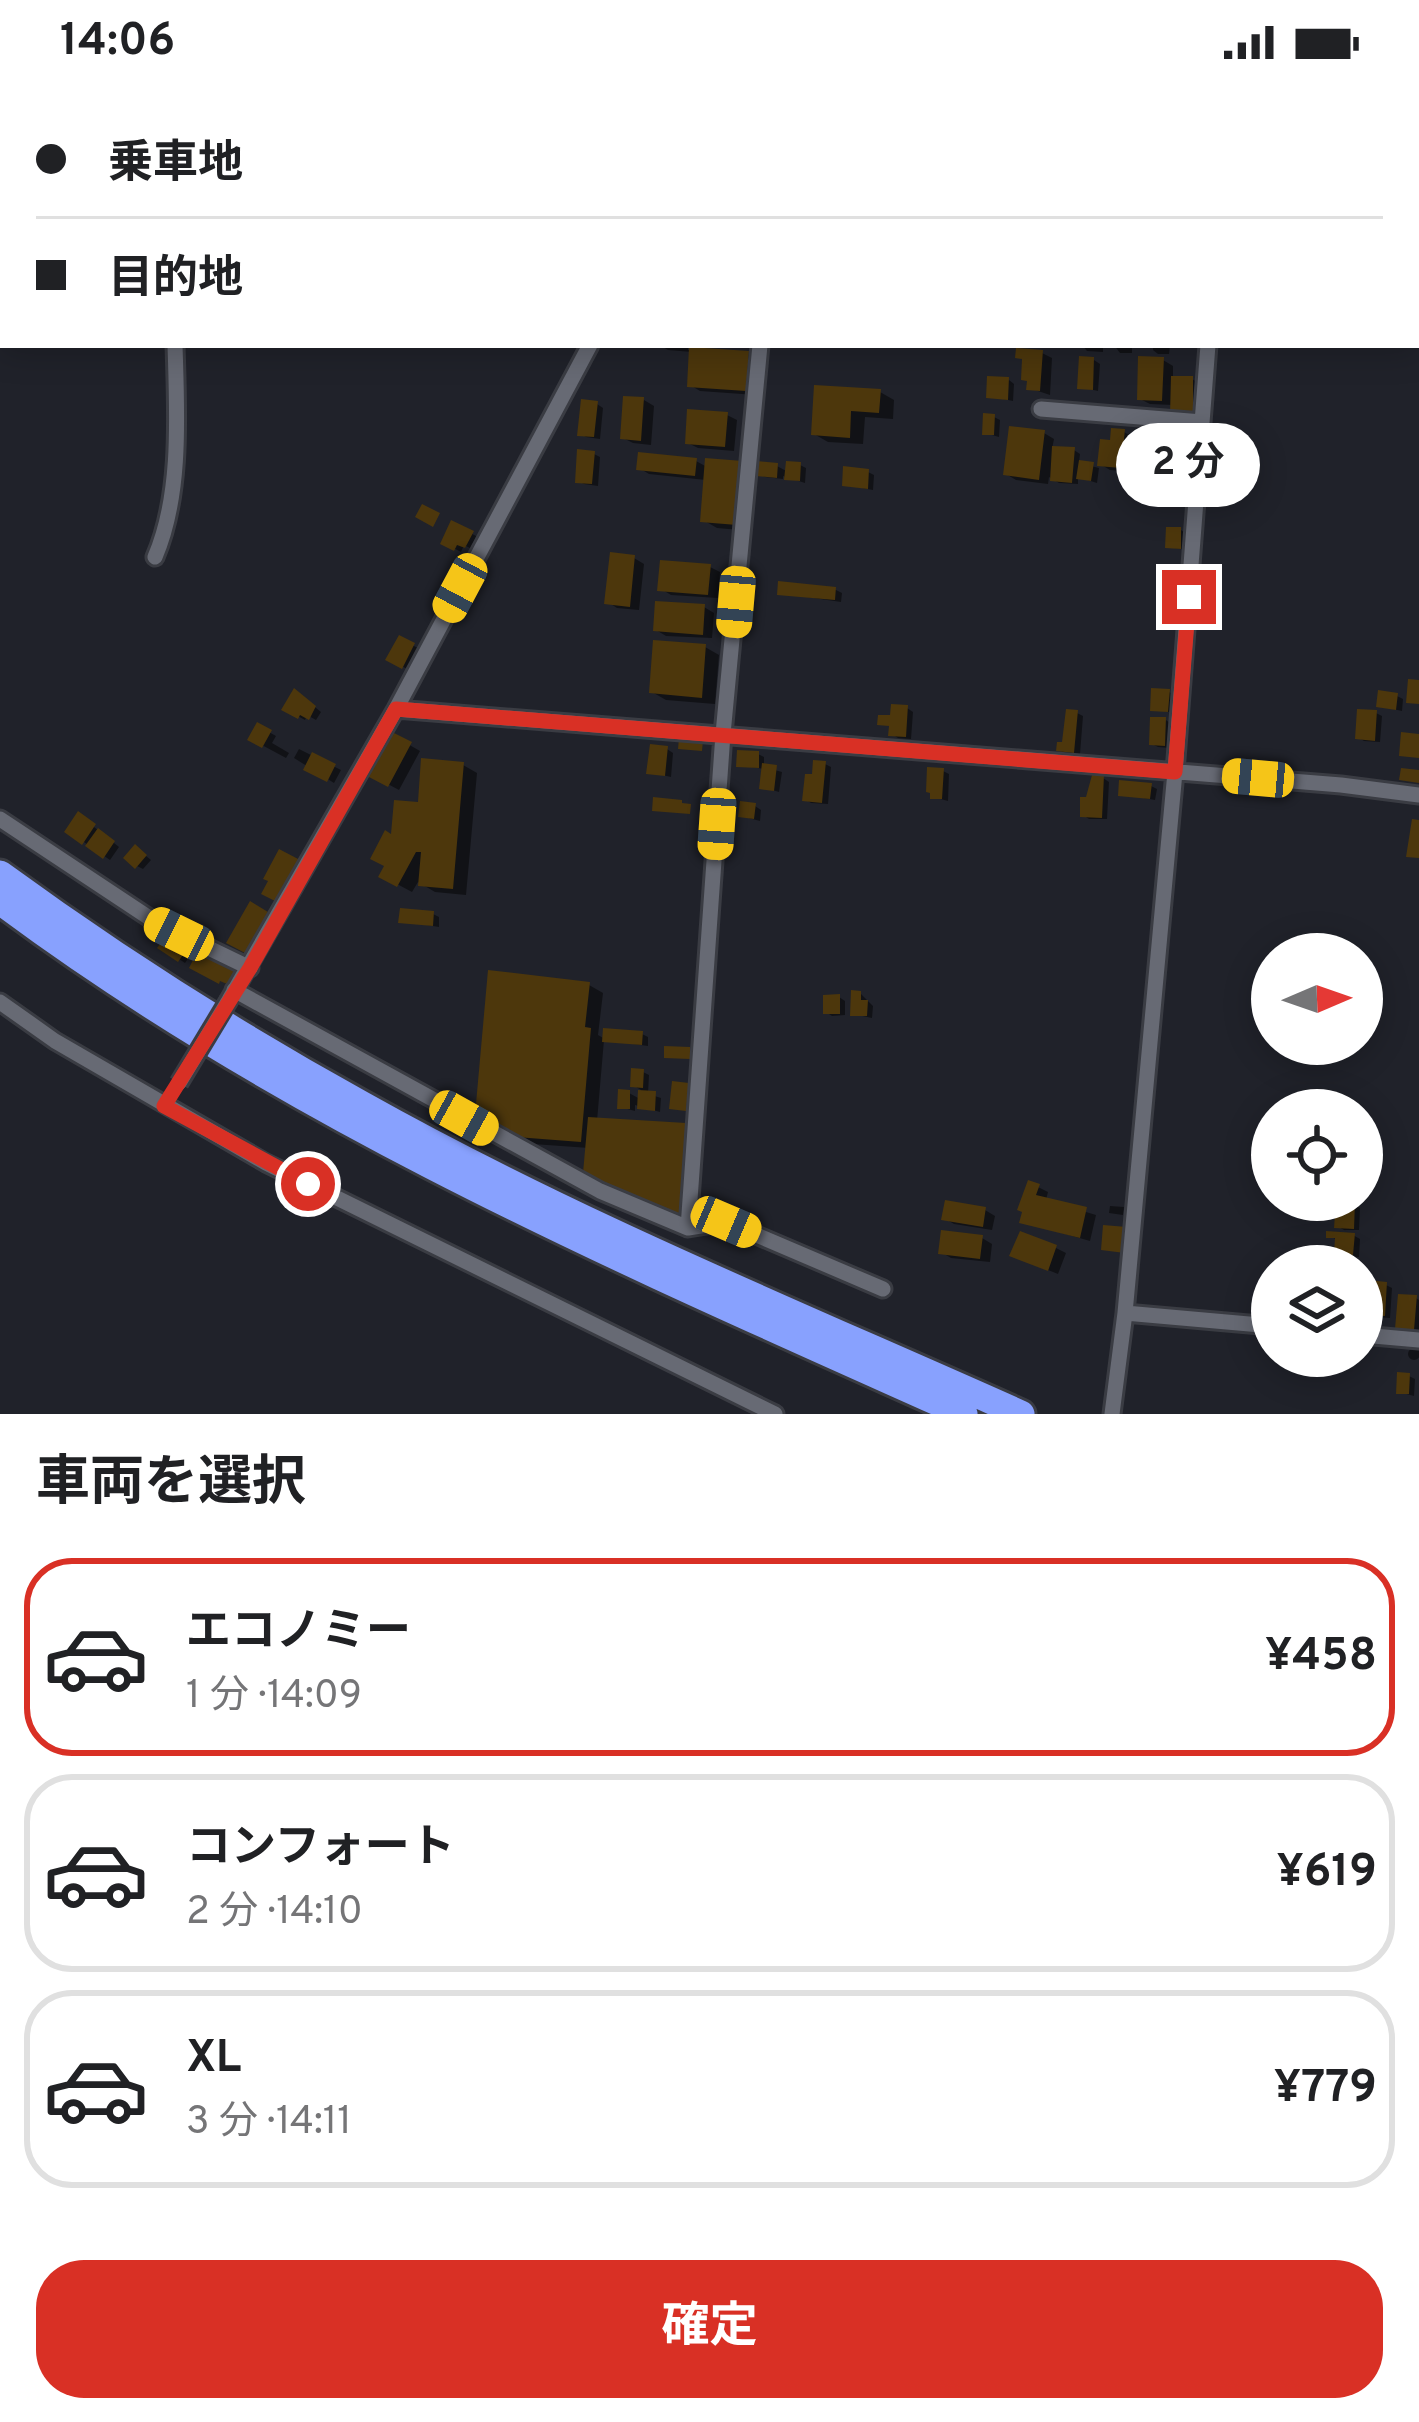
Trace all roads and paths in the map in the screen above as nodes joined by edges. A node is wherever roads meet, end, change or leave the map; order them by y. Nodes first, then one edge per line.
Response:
1 (175, 348) edge
2 (588, 348) edge
3 (760, 348) edge
4 (1208, 348) edge
5 (1041, 409) dead end
6 (1202, 422) junction
7 (155, 557) dead end
8 (396, 709) junction
9 (723, 734) junction
10 (1175, 772) junction
11 (1419, 795) edge
12 (0, 819) edge
13 (0, 874) edge
14 (0, 901) edge
15 (250, 968) junction
16 (231, 995) junction
17 (0, 1002) edge
18 (164, 1106) junction
19 (688, 1228) junction
20 (883, 1289) dead end
21 (1125, 1313) junction
22 (1251, 1324) edge
23 (1383, 1336) edge
24 (1419, 1340) edge
25 (1114, 1413) edge
26 (775, 1414) edge
27 (964, 1414) edge
28 (1021, 1414) edge

1 - 7 street
2 - 8 street
3 - 9 street
4 - 6 street
5 - 6 street
6 - 10 street
8 - 9 street
8 - 15 street
9 - 10 street
9 - 19 street
10 - 11 street
10 - 21 street
12 - 15 street
13 - 28 highway
14 - 27 highway
15 - 16 street
16 - 18 street, bridge
16 - 19 street
17 - 18 street
18 - 26 street
19 - 20 street
21 - 22 street
21 - 25 street
23 - 24 street

